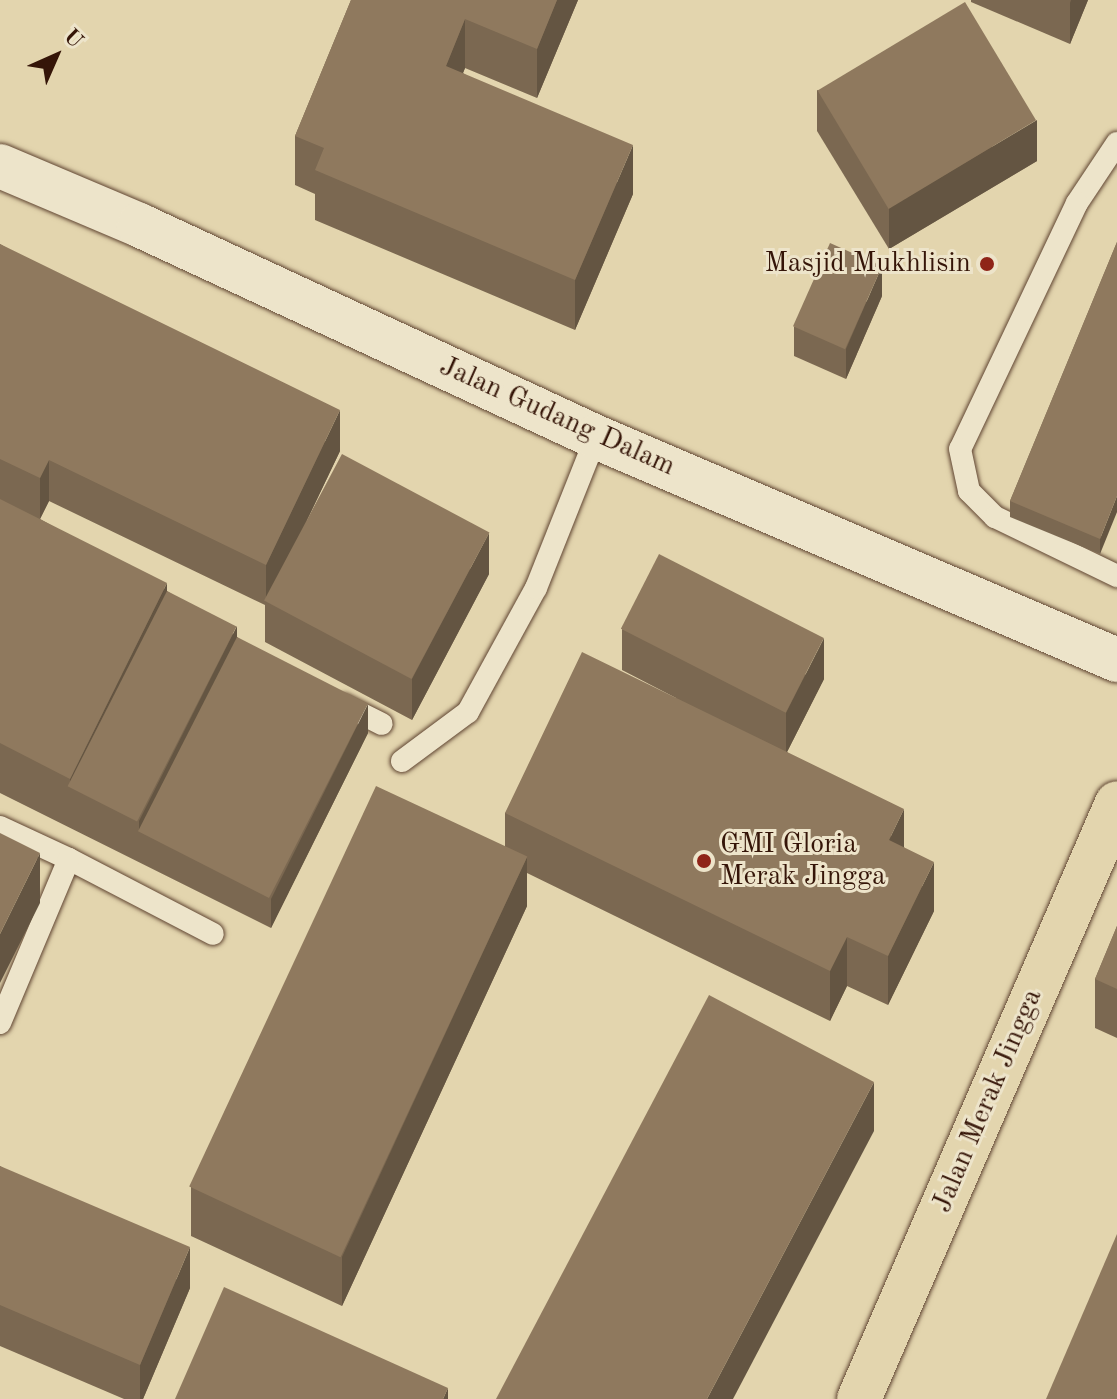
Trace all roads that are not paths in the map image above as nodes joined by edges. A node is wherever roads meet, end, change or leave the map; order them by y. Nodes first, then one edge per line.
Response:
1 (1117, 143) edge
2 (0, 166) edge
3 (596, 437) junction
4 (1117, 576) edge
5 (1117, 660) edge
6 (325, 696) edge
7 (382, 724) dead end
8 (402, 761) dead end
9 (1117, 803) edge
10 (0, 827) edge
11 (69, 859) junction
12 (213, 934) dead end
13 (0, 1023) edge
14 (859, 1399) edge

1 - 4 lane
2 - 3 street, Jalan Gudang Dalam
3 - 5 street, Jalan Gudang Dalam
3 - 8 lane
6 - 7 lane
9 - 14 main road, Jalan Merak Jingga
10 - 11 lane
11 - 12 lane
11 - 13 lane

